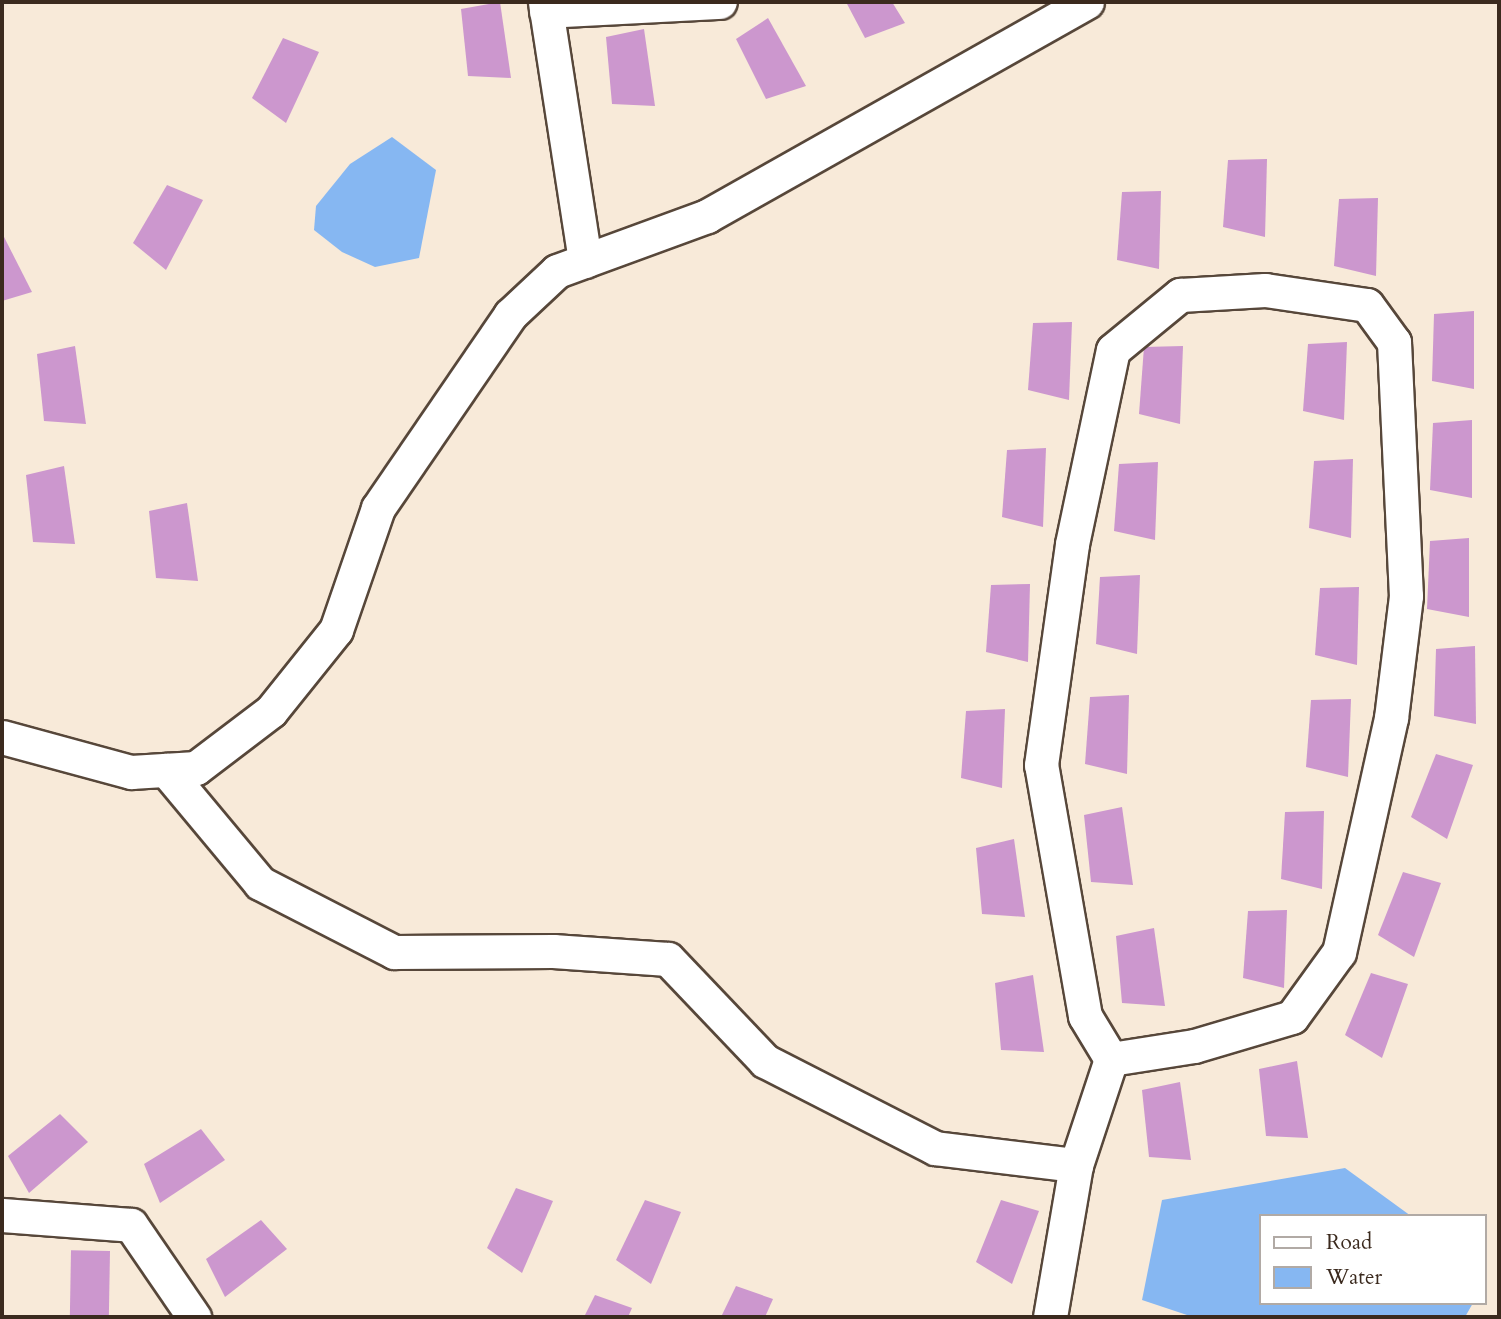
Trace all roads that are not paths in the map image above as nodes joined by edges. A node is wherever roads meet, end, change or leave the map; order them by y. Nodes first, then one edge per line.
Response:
1 (720, 2) edge
2 (1087, 2) edge
3 (545, 6) edge
4 (585, 261) junction
5 (2, 737) edge
6 (166, 770) junction
7 (1111, 1059) junction
8 (1076, 1165) junction
9 (2, 1215) edge
10 (194, 1317) edge
11 (1050, 1317) edge

1 - 3 street
2 - 4 street
3 - 4 street
4 - 6 street
5 - 6 street
6 - 8 street
7 - 7 street
7 - 8 street
8 - 11 street
9 - 10 street

